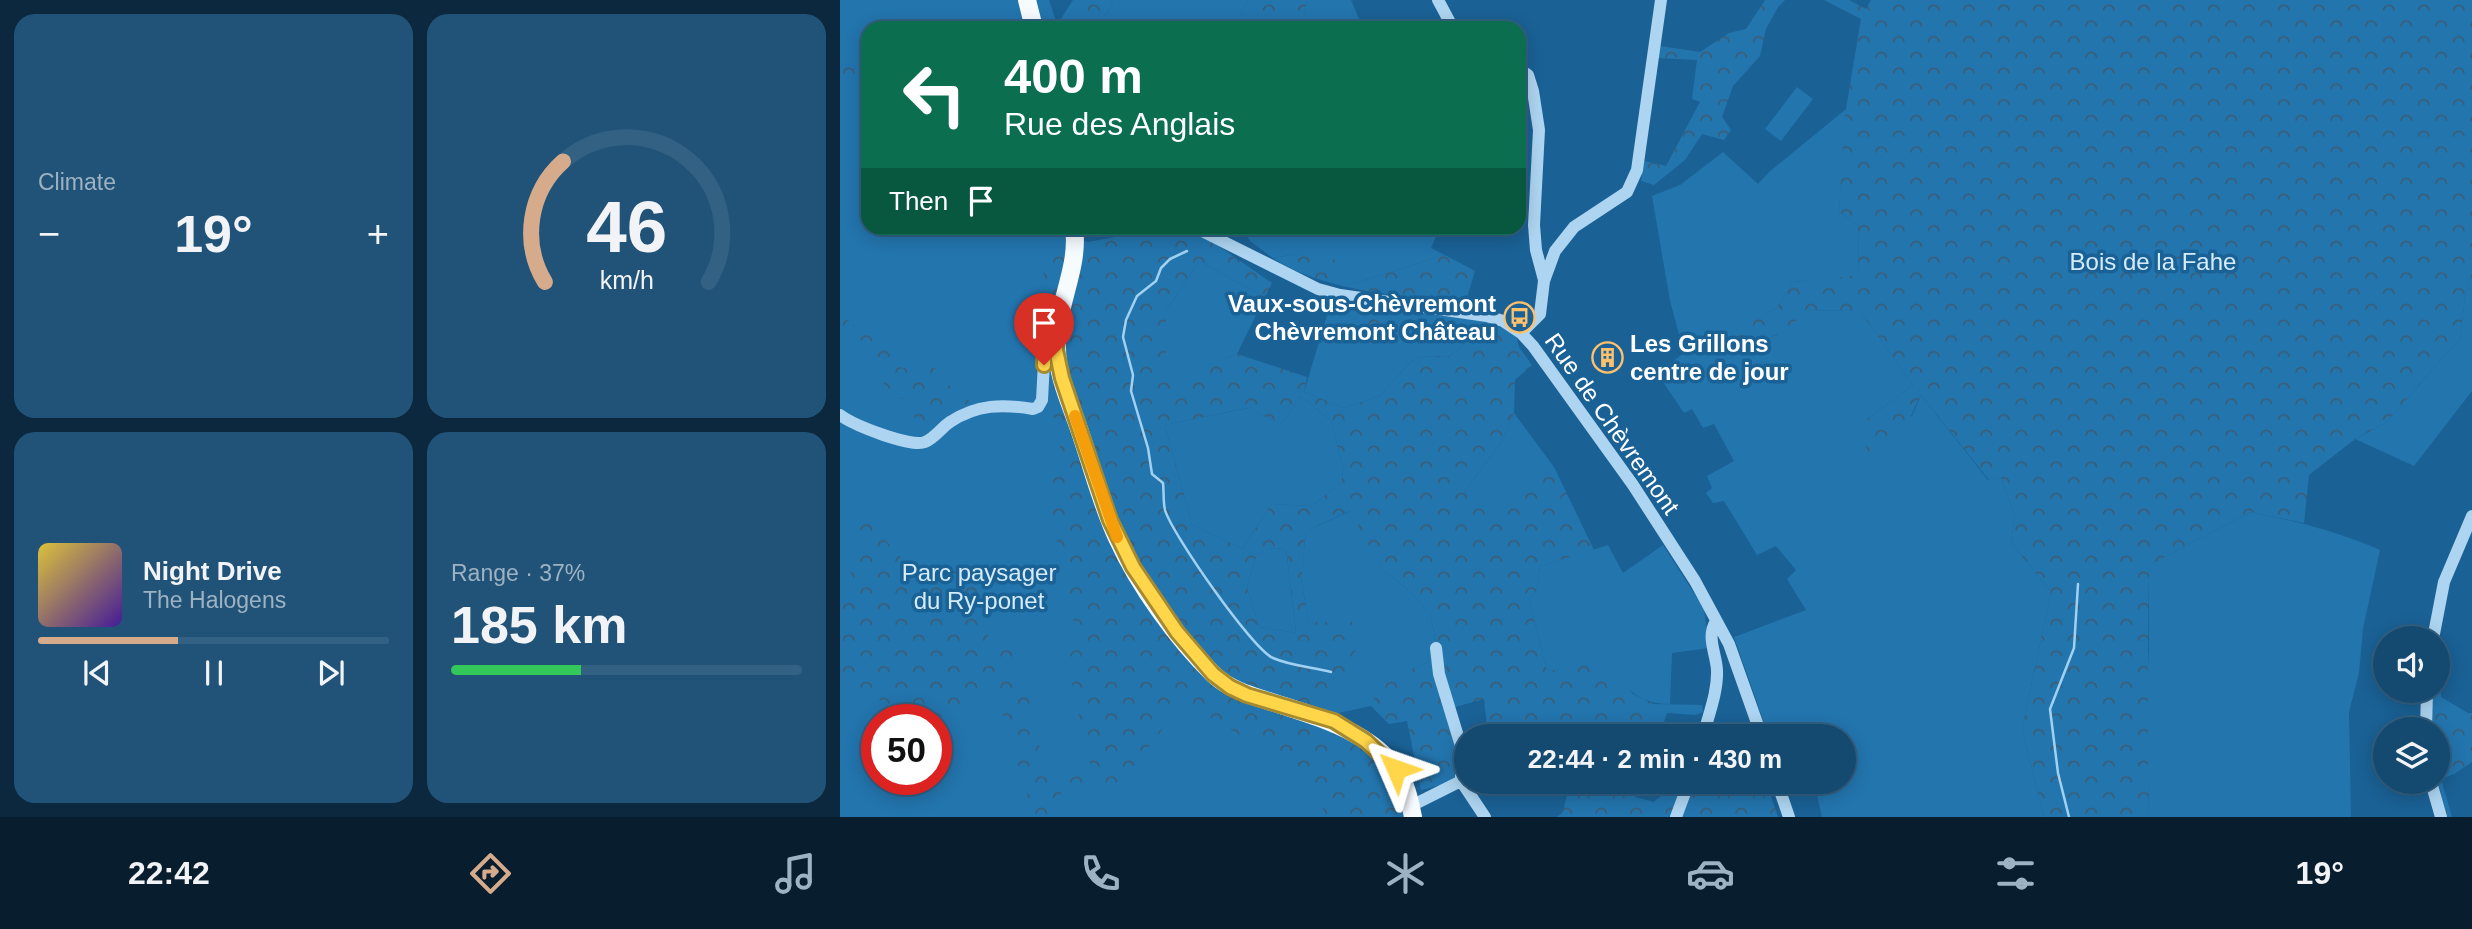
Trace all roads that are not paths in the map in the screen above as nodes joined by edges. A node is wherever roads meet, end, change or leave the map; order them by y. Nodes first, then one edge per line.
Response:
1 (1027, 0) edge
2 (1438, 0) edge
3 (1661, 0) edge
4 (1032, 21) edge
5 (1449, 21) edge
6 (1526, 74) edge
7 (1074, 235) edge
8 (1210, 235) edge
9 (1544, 281) junction
10 (1057, 328) junction
11 (1521, 333) junction
12 (840, 415) edge
13 (2472, 516) edge
14 (1716, 621) junction
15 (2435, 626) edge
16 (1436, 648) dead end
17 (1455, 724) edge
18 (1706, 724) edge
19 (1757, 724) edge
20 (1454, 784) edge
21 (1470, 794) edge
22 (1685, 794) edge
23 (1781, 794) edge
24 (2434, 794) edge
25 (1412, 811) edge
26 (1485, 817) edge
27 (1676, 817) edge
28 (1789, 817) edge
29 (2441, 817) edge

1 - 4 main road
2 - 5 street
3 - 9 street
6 - 9 street
7 - 10 main road
8 - 11 street, Rue de Chèvremont
9 - 11 street
10 - 12 street
10 - 25 main road
11 - 14 street, Rue de Chèvremont
13 - 15 street
14 - 18 street
14 - 19 street, Rue de Chèvremont
16 - 17 street
20 - 25 street
21 - 26 street
22 - 27 street
23 - 28 street
24 - 29 street

